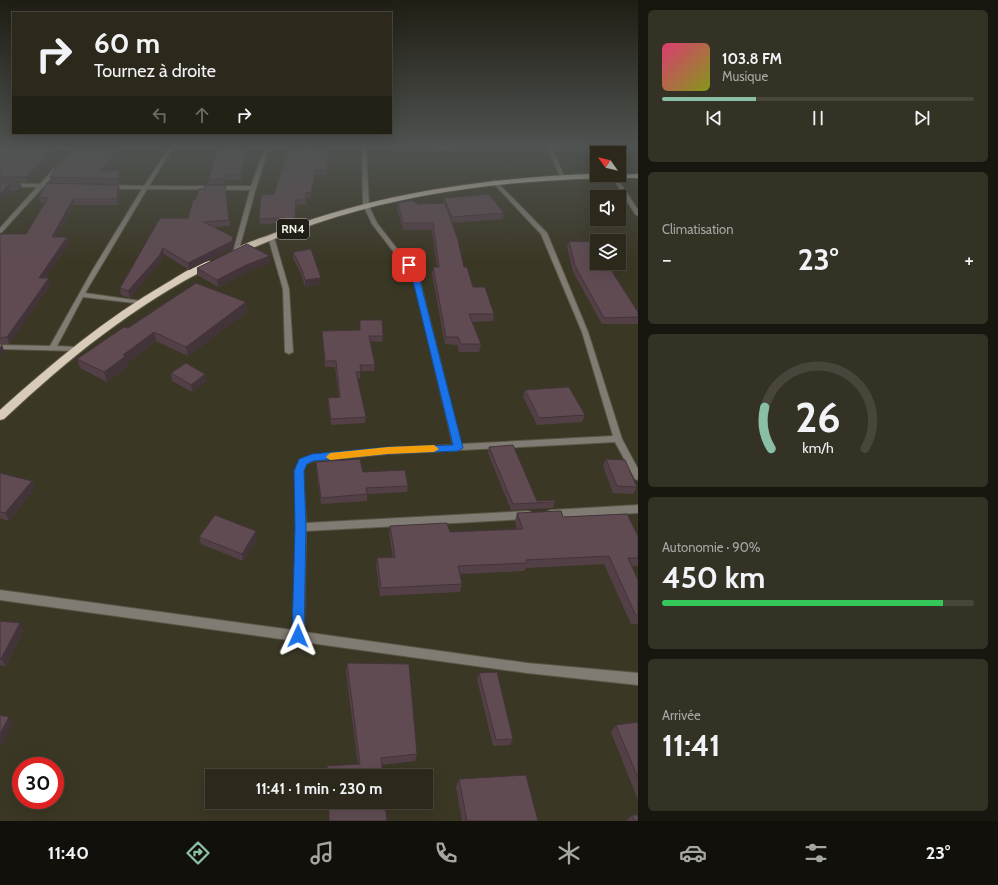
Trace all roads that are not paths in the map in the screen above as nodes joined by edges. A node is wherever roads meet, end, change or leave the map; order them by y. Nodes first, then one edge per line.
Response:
1 (40, 186) edge
2 (365, 186) edge
3 (466, 186) edge
4 (499, 186) edge
5 (620, 186) edge
6 (105, 187) edge
7 (145, 188) junction
8 (253, 188) joint
9 (366, 206) junction
10 (638, 214) edge
11 (0, 232) edge
12 (271, 237) junction
13 (232, 254) joint
14 (216, 261) edge
15 (82, 295) junction
16 (141, 303) junction
17 (0, 347) edge
18 (53, 348) junction
19 (76, 349) junction
20 (289, 352) dead end
21 (0, 416) edge
22 (618, 439) junction
23 (458, 448) junction
24 (638, 477) edge
25 (638, 509) edge
26 (301, 527) junction
27 (0, 595) edge
28 (298, 636) junction
29 (638, 679) edge

1 - 11 street
2 - 9 street
3 - 9 highway, RN4
4 - 22 street
5 - 10 street
6 - 7 street
7 - 8 street
7 - 15 street
8 - 13 street
9 - 12 highway, RN4
9 - 23 street
12 - 13 highway, RN4
12 - 20 street
14 - 16 highway
15 - 16 street
15 - 18 street
16 - 19 highway
17 - 18 street
18 - 19 street
19 - 21 highway
22 - 23 street
22 - 24 street
23 - 26 street
25 - 26 street
26 - 28 street
27 - 28 street
28 - 29 street

